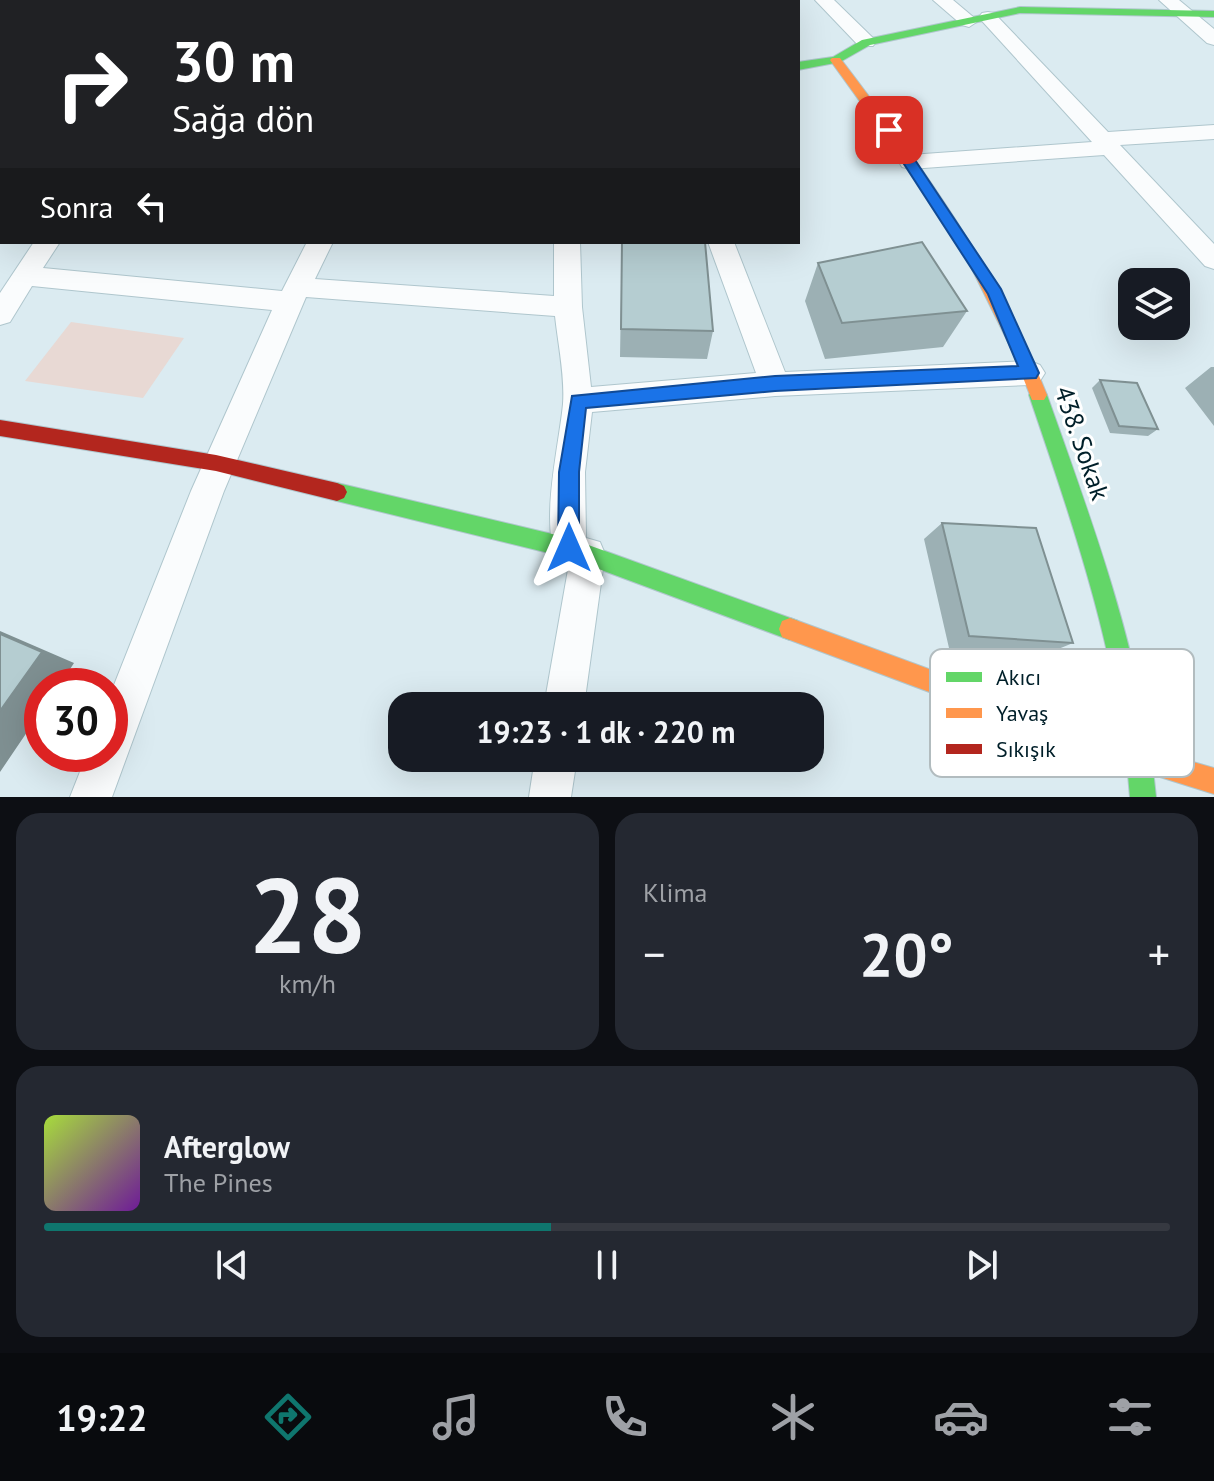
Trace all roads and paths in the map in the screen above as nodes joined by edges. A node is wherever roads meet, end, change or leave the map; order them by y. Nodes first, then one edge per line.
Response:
1 (824, 0) edge
2 (942, 0) edge
3 (1168, 0) edge
4 (1014, 5) edge
5 (1184, 13) junction
6 (1214, 14) edge
7 (978, 19) junction
8 (1214, 39) edge
9 (866, 42) junction
10 (836, 60) junction
11 (800, 66) edge
12 (1214, 132) edge
13 (1107, 143) junction
14 (910, 162) junction
15 (46, 244) edge
16 (319, 244) edge
17 (567, 244) edge
18 (722, 244) edge
19 (1214, 260) edge
20 (25, 276) junction
21 (292, 295) junction
22 (568, 307) junction
23 (0, 315) edge
24 (1030, 373) junction
25 (775, 384) junction
26 (578, 401) junction
27 (0, 428) edge
28 (216, 463) junction
29 (578, 551) junction
30 (1119, 649) edge
31 (930, 681) edge
32 (565, 692) edge
33 (128, 699) edge
34 (100, 772) edge
35 (554, 772) edge
36 (1194, 775) edge
37 (1142, 777) edge
38 (1214, 781) edge
39 (91, 797) edge
40 (550, 797) edge
41 (1143, 797) edge

1 - 9 street
2 - 7 street
3 - 5 street
4 - 5 street
4 - 7 street
5 - 6 street
5 - 8 street
7 - 9 street
7 - 13 street
9 - 10 street
10 - 11 street
10 - 14 street, 438. Sokak
12 - 13 street
13 - 14 street
13 - 19 street
14 - 24 street, 438. Sokak
15 - 20 street
16 - 21 street
17 - 22 street
18 - 25 street
20 - 21 street
20 - 23 street
21 - 22 street
21 - 28 street
22 - 26 street
24 - 25 street
24 - 30 street, 438. Sokak
25 - 26 street
26 - 29 street
27 - 28 street
28 - 29 street
28 - 33 street
29 - 31 street
29 - 32 street
34 - 39 street
35 - 40 street
36 - 38 street
37 - 41 street, 438. Sokak

